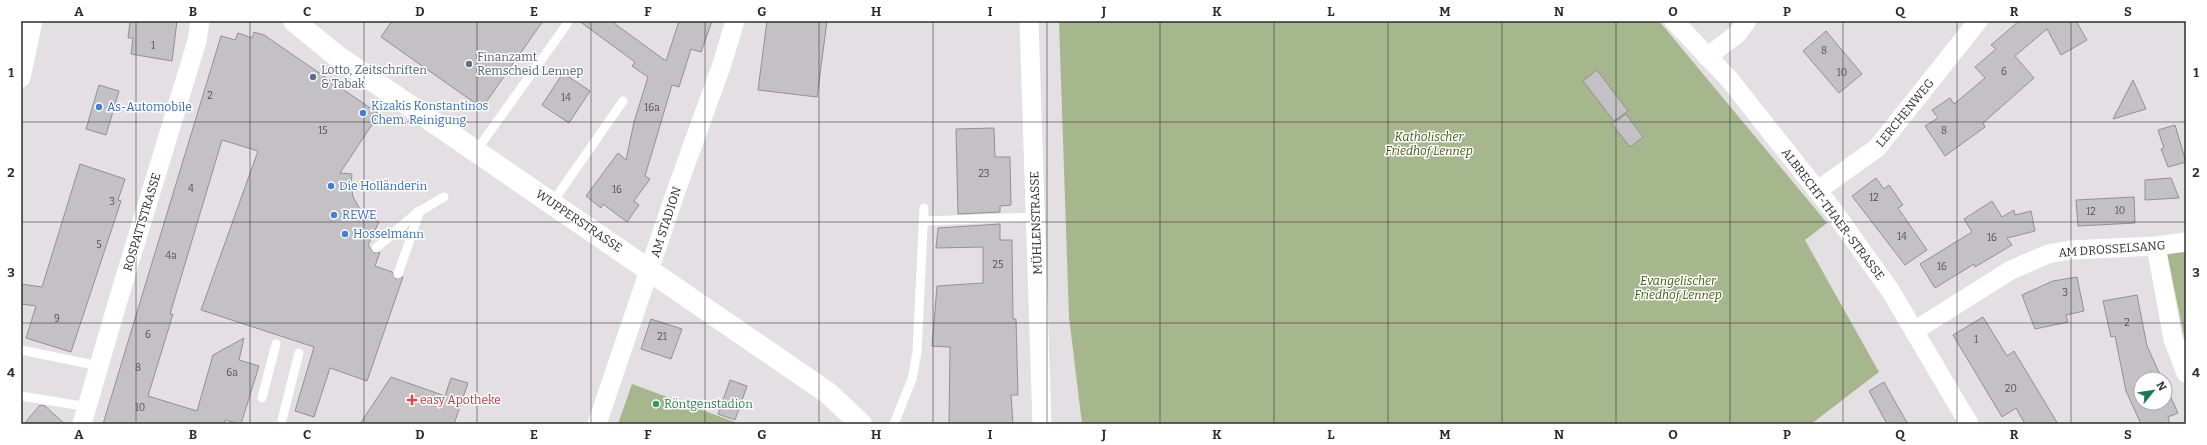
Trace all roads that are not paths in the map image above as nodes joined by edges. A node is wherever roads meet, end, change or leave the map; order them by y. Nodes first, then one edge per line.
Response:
1 (32, 21) edge
2 (200, 21) edge
3 (294, 21) edge
4 (735, 21) edge
5 (1029, 21) edge
6 (1674, 21) edge
7 (1747, 21) edge
8 (1978, 21) edge
9 (567, 24) dead end
10 (1707, 57) junction
11 (21, 78) edge
12 (624, 101) dead end
13 (476, 151) junction
14 (1818, 190) junction
15 (444, 197) dead end
16 (552, 203) junction
17 (924, 208) dead end
18 (420, 211) junction
19 (1036, 217) junction
20 (925, 221) junction
21 (2186, 242) edge
22 (2156, 246) junction
23 (376, 248) dead end
24 (651, 270) junction
25 (398, 274) dead end
26 (1914, 331) junction
27 (276, 344) dead end
28 (21, 350) edge
29 (299, 353) dead end
30 (99, 366) junction
31 (2186, 373) edge
32 (21, 396) edge
33 (262, 398) dead end
34 (85, 415) edge
35 (282, 420) dead end
36 (597, 424) edge
37 (861, 424) edge
38 (894, 424) edge
39 (1042, 424) edge
40 (1969, 424) edge

1 - 11 street
2 - 30 street, ROSPATTSTRASSE
3 - 13 street, WUPPERSTRASSE
4 - 24 street, AM STADION
5 - 19 street, MÜHLENSTRASSE
6 - 10 street, ALBRECHT-THAER-STRASSE
7 - 10 street
8 - 14 street, LERCHENWEG
9 - 13 lane
10 - 14 street, ALBRECHT-THAER-STRASSE
12 - 16 lane
13 - 16 street, WUPPERSTRASSE
14 - 26 street, ALBRECHT-THAER-STRASSE
15 - 18 lane
16 - 24 street, WUPPERSTRASSE
17 - 20 lane
18 - 23 lane
18 - 25 lane
19 - 20 lane
19 - 39 street, MÜHLENSTRASSE
20 - 38 lane
21 - 22 street, AM DROSSELSANG
22 - 26 street, AM DROSSELSANG
22 - 31 street
24 - 36 street, AM STADION
24 - 37 street, WUPPERSTRASSE
26 - 40 street, ALBRECHT-THAER-STRASSE
27 - 33 lane
28 - 30 lane
29 - 35 lane
30 - 34 street, ROSPATTSTRASSE
32 - 34 lane

